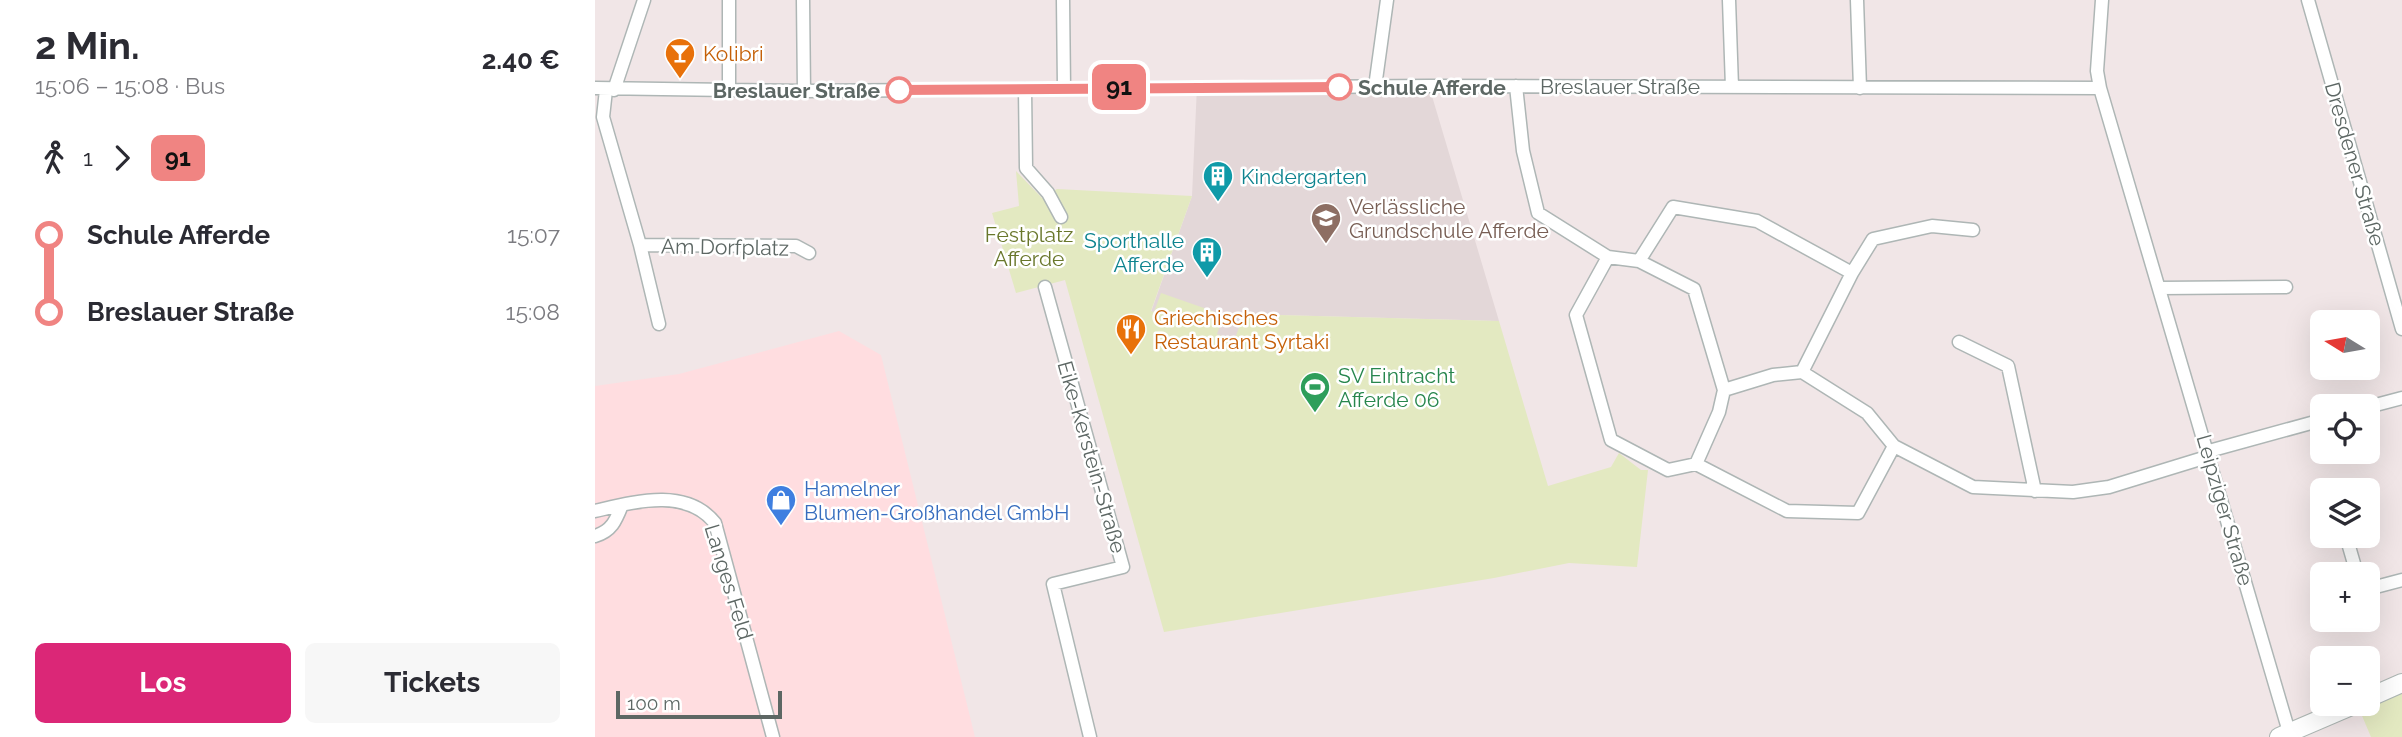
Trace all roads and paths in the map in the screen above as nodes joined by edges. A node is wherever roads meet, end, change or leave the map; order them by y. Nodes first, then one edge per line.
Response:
1 (644, 0) edge
2 (729, 0) edge
3 (803, 0) edge
4 (1063, 0) edge
5 (1387, 0) edge
6 (1729, 0) edge
7 (1857, 0) edge
8 (2102, 0) edge
9 (2308, 0) edge
10 (1516, 86) junction
11 (1375, 87) junction
12 (1732, 87) junction
13 (1064, 88) junction
14 (1860, 88) junction
15 (2100, 88) junction
16 (605, 89) edge
17 (1025, 89) junction
18 (729, 90) junction
19 (804, 92) junction
20 (1061, 217) dead end
21 (1973, 230) dead end
22 (640, 246) junction
23 (809, 253) dead end
24 (1608, 257) junction
25 (1639, 261) junction
26 (1852, 273) junction
27 (1045, 287) dead end
28 (2286, 287) dead end
29 (2160, 288) junction
30 (659, 324) dead end
31 (2402, 329) edge
32 (1959, 342) dead end
33 (1802, 372) junction
34 (1724, 390) junction
35 (2402, 398) edge
36 (2380, 404) edge
37 (2310, 424) edge
38 (1894, 446) junction
39 (2210, 454) junction
40 (1696, 464) junction
41 (2035, 491) junction
42 (622, 505) junction
43 (595, 511) edge
44 (595, 536) edge
45 (2402, 580) edge
46 (2380, 586) edge
47 (2402, 683) edge
48 (2380, 693) edge
49 (2328, 716) edge
50 (2284, 735) edge
51 (773, 737) edge
52 (1090, 737) edge

1 - 16 street
2 - 18 street
3 - 19 street
4 - 13 street
5 - 11 street
6 - 12 street
7 - 14 street
8 - 15 street, Leipziger Straße
9 - 31 street, Dresdener Straße
10 - 11 street, Breslauer Straße
10 - 12 street, Breslauer Straße
10 - 24 street
11 - 13 street, Breslauer Straße
12 - 14 street, Breslauer Straße
13 - 17 street, Breslauer Straße
14 - 15 street, Breslauer Straße
15 - 29 street, Leipziger Straße
16 - 18 street, Breslauer Straße
16 - 22 street
17 - 19 street, Breslauer Straße
17 - 20 street
18 - 19 street, Breslauer Straße
21 - 26 street
22 - 23 street, Am Dorfplatz
22 - 30 street
24 - 25 street
24 - 40 street
25 - 26 street
25 - 34 street
26 - 33 street
27 - 52 street, Eike-Kerstein-Straße
28 - 29 street
29 - 39 street, Leipziger Straße
32 - 41 street
33 - 34 street
33 - 38 street
34 - 40 street
35 - 36 street
37 - 39 street
38 - 40 street
38 - 41 street
39 - 41 street
39 - 50 street, Leipziger Straße
42 - 43 street, Langes Feld
42 - 44 street
42 - 51 street, Langes Feld
45 - 46 street
47 - 48 main road
49 - 50 main road

